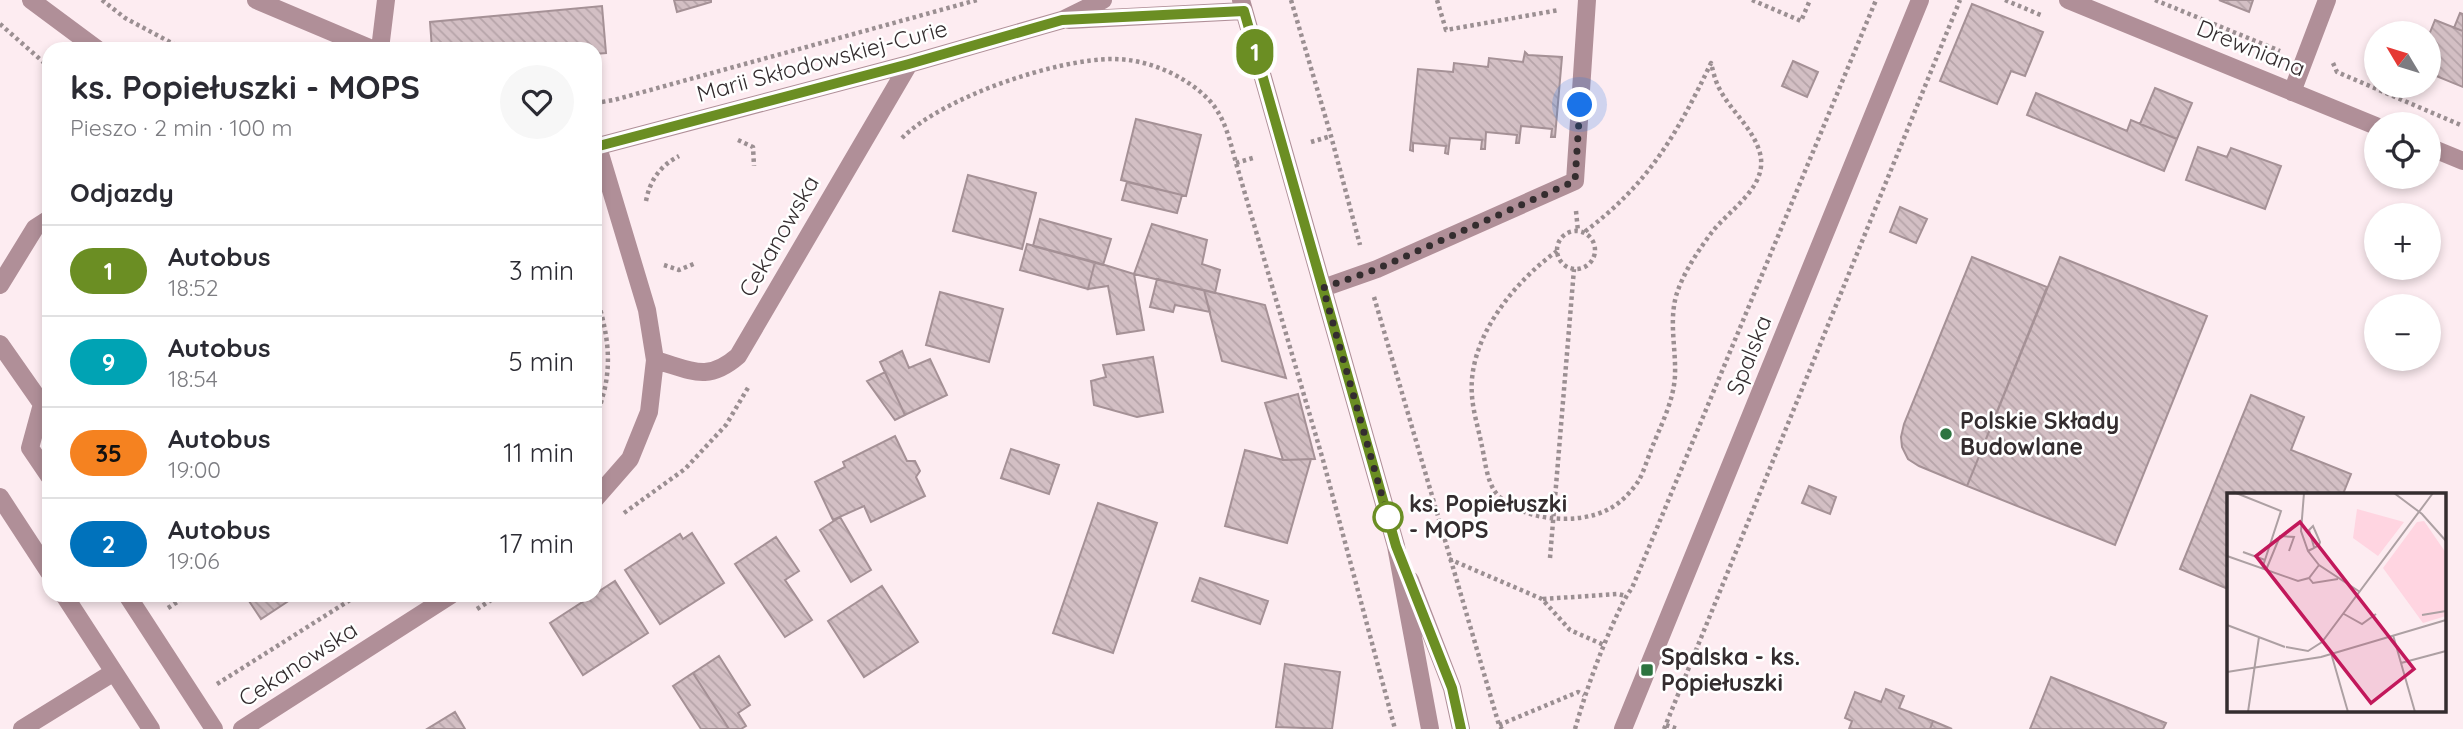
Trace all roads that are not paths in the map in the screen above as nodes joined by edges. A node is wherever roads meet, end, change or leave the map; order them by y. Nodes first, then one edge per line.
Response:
1 (31, 0) edge
2 (256, 0) edge
3 (386, 0) edge
4 (1102, 0) edge
5 (1920, 0) edge
6 (2068, 0) edge
7 (2327, 0) edge
8 (1587, 2) edge
9 (1242, 5) edge
10 (1062, 20) junction
11 (88, 42) edge
12 (355, 42) edge
13 (381, 42) edge
14 (909, 64) junction
15 (2292, 92) junction
16 (2364, 121) edge
17 (602, 145) edge
18 (2441, 152) edge
19 (2463, 161) edge
20 (602, 166) edge
21 (42, 224) edge
22 (0, 285) edge
23 (1323, 288) junction
24 (0, 344) edge
25 (655, 360) junction
26 (42, 404) edge
27 (42, 404) edge
28 (42, 466) edge
29 (602, 491) edge
30 (0, 497) edge
31 (1396, 546) junction
32 (42, 561) edge
33 (69, 602) edge
34 (132, 602) edge
35 (440, 602) edge
36 (114, 672) junction
37 (22, 729) edge
38 (150, 729) edge
39 (215, 729) edge
40 (242, 729) edge
41 (1430, 729) edge
42 (1461, 729) edge
43 (1623, 729) edge

1 - 11 street
2 - 12 street
3 - 13 street
4 - 10 street, Marii Skłodowskiej-Curie
5 - 43 street, Spalska
6 - 15 street, Drewniana
7 - 15 street
8 - 23 street
9 - 10 street, Marii Skłodowskiej-Curie
9 - 23 street
10 - 14 street, Marii Skłodowskiej-Curie
14 - 17 street, Marii Skłodowskiej-Curie
14 - 25 street, Cekanowska
15 - 16 street, Drewniana
18 - 19 street
20 - 25 street
21 - 22 street
23 - 31 street
24 - 27 street
25 - 29 street
26 - 28 street
30 - 32 street
31 - 41 street
31 - 42 street
33 - 36 street
34 - 39 street
35 - 40 street, Cekanowska
36 - 37 street
36 - 38 street

